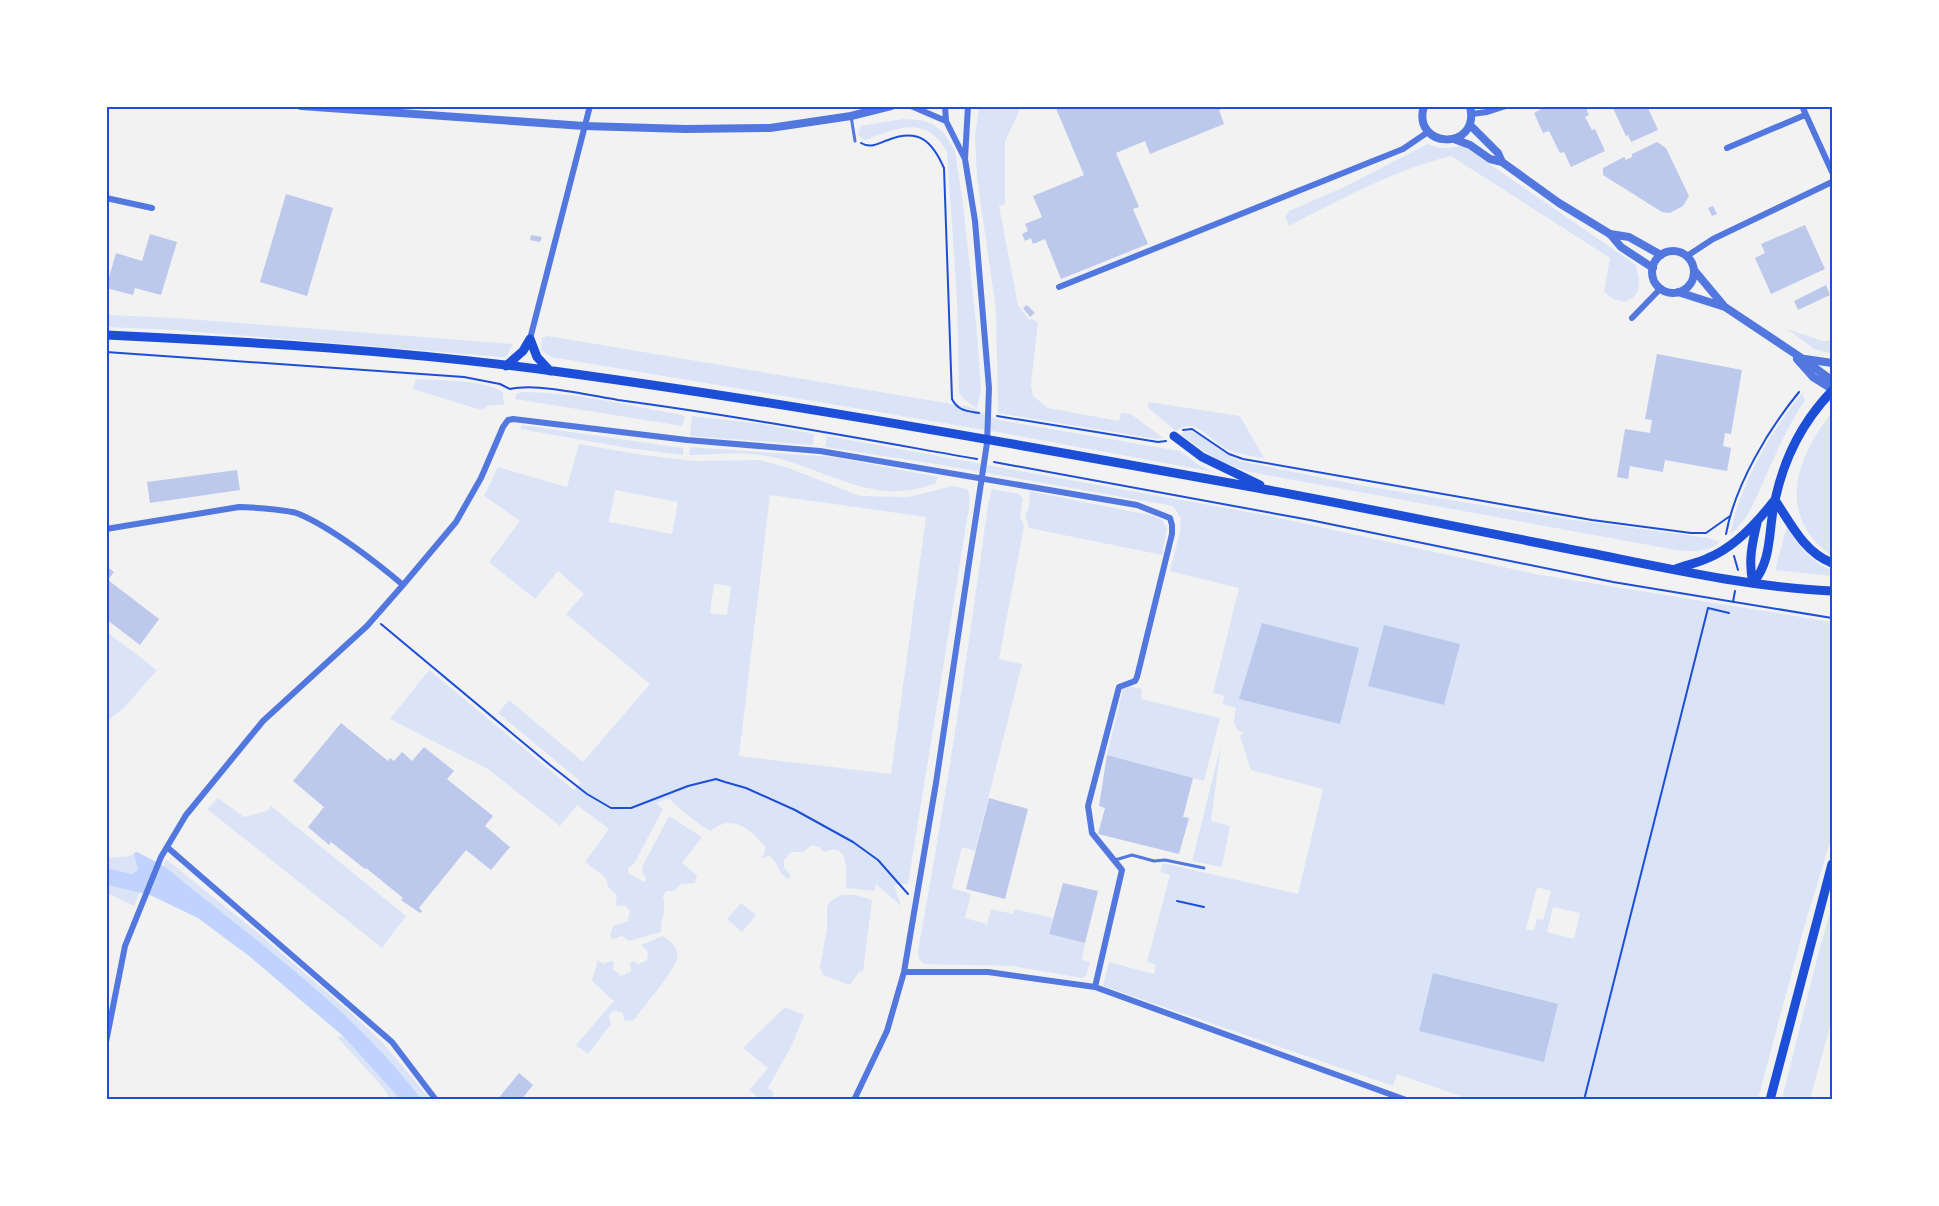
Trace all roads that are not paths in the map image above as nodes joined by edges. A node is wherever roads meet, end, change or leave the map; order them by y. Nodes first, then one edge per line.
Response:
1 (302, 106) edge
2 (590, 106) edge
3 (891, 106) edge
4 (911, 106) edge
5 (945, 106) edge
6 (968, 106) edge
7 (1424, 106) edge
8 (1506, 106) edge
9 (1802, 106) edge
10 (427, 110) edge
11 (1471, 110) edge
12 (1805, 115) junction
13 (851, 116) junction
14 (946, 121) junction
15 (1470, 124) junction
16 (584, 126) junction
17 (1428, 132) junction
18 (1454, 139) junction
19 (855, 141) dead end
20 (1727, 148) dead end
21 (966, 159) junction
22 (1502, 162) junction
23 (1833, 172) edge
24 (1833, 182) edge
25 (106, 198) edge
26 (152, 208) dead end
27 (1610, 234) junction
28 (1661, 255) junction
29 (1687, 256) junction
30 (1653, 268) junction
31 (1694, 270) junction
32 (1059, 287) dead end
33 (1661, 288) junction
34 (1678, 292) junction
35 (1725, 307) junction
36 (1632, 318) dead end
37 (107, 335) edge
38 (530, 339) junction
39 (1790, 351) junction
40 (1803, 359) junction
41 (1833, 363) edge
42 (506, 366) junction
43 (550, 371) junction
44 (1833, 388) edge
45 (1174, 436) road end
46 (1270, 490) junction
47 (1775, 500) junction
48 (1757, 523) junction
49 (106, 529) edge
50 (1833, 563) edge
51 (1673, 570) junction
52 (1753, 583) junction
53 (404, 585) junction
54 (1833, 591) edge
55 (167, 847) junction
56 (1115, 860) junction
57 (1833, 864) edge
58 (1204, 868) dead end
59 (904, 972) junction
60 (1095, 987) junction
61 (109, 1019) edge
62 (106, 1042) edge
63 (436, 1100) edge
64 (854, 1100) edge
65 (1406, 1100) edge
66 (1770, 1100) edge

1 - 10 street
2 - 16 street
3 - 13 street
4 - 14 street
5 - 14 street
6 - 21 street
7 - 17 street
8 - 11 street
9 - 12 street
10 - 16 street
11 - 15 street
12 - 20 street
12 - 23 street
13 - 16 street
13 - 19 lane
14 - 21 street
15 - 18 street
15 - 22 street
16 - 38 street
17 - 18 street
17 - 32 street
18 - 22 street
21 - 59 street
22 - 27 street
24 - 29 street
25 - 26 street
27 - 28 street
27 - 30 street
28 - 29 street
28 - 30 street
29 - 31 street
30 - 33 street
31 - 34 street
31 - 35 street
33 - 34 street
33 - 36 street
34 - 35 street
35 - 39 street
37 - 42 main road
38 - 42 main road
38 - 43 main road
39 - 40 street
39 - 44 street
40 - 41 street
40 - 44 street
42 - 43 main road
43 - 46 main road
44 - 47 main road
45 - 46 main road
46 - 51 main road
47 - 48 main road
47 - 50 main road
47 - 52 main road
48 - 51 main road
48 - 52 main road
49 - 53 street
51 - 52 main road
52 - 54 main road
53 - 55 street
53 - 56 street
55 - 61 street
55 - 63 street
56 - 58 lane
56 - 60 street
57 - 66 main road
59 - 60 street
59 - 64 street
60 - 65 street
61 - 62 street

